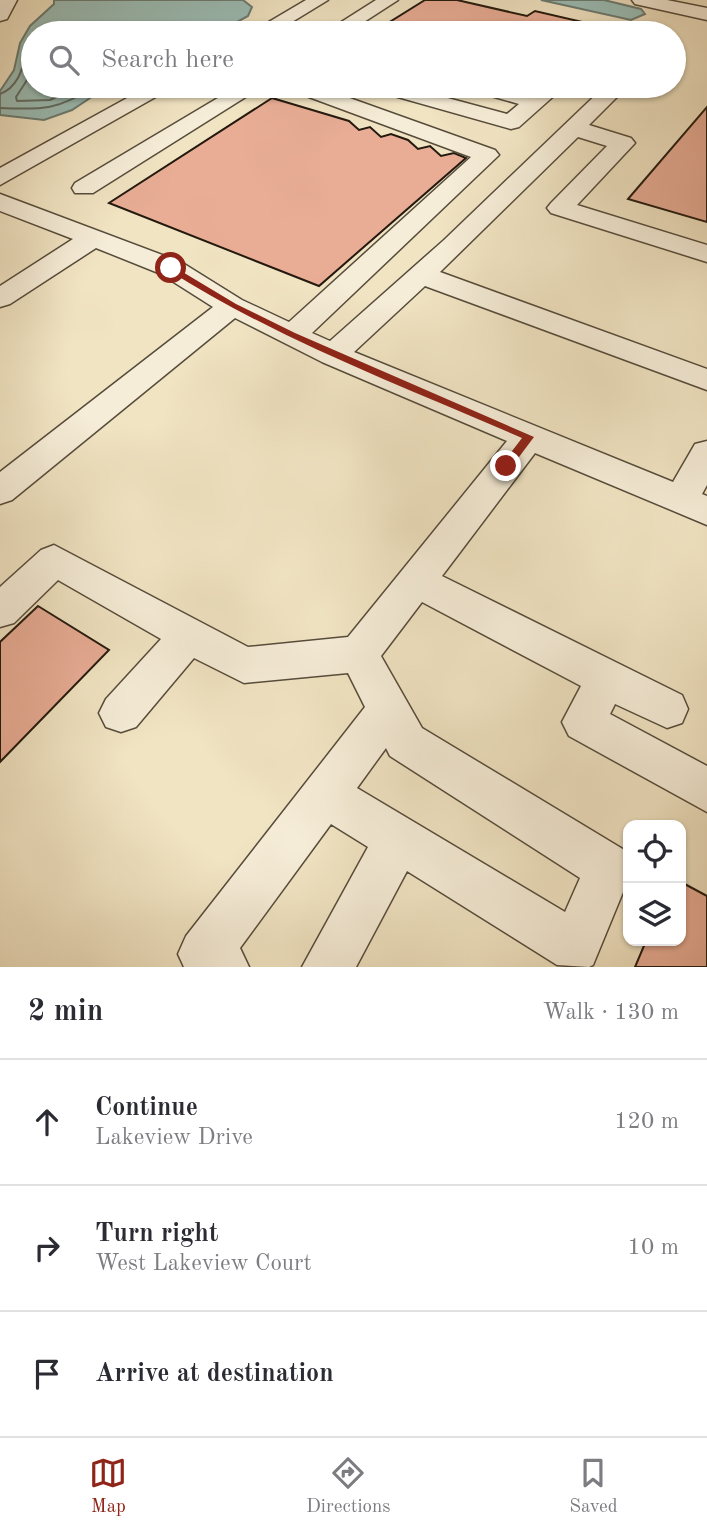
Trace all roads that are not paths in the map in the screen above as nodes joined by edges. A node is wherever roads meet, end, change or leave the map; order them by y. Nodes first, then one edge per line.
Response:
1 (8, 0) edge
2 (319, 0) edge
3 (389, 0) edge
4 (641, 0) edge
5 (707, 14) edge
6 (0, 15) edge
7 (282, 21) edge
8 (354, 21) edge
9 (142, 98) edge
10 (232, 98) edge
11 (330, 98) edge
12 (426, 98) edge
13 (446, 98) edge
14 (520, 98) edge
15 (540, 98) edge
16 (605, 98) edge
17 (441, 102) junction
18 (535, 102) junction
19 (574, 128) junction
20 (81, 131) junction
21 (140, 152) junction
22 (0, 178) edge
23 (84, 188) dead end
24 (509, 191) junction
25 (0, 202) edge
26 (560, 208) junction
27 (95, 237) junction
28 (707, 254) edge
29 (419, 274) junction
30 (0, 298) edge
31 (232, 306) junction
32 (292, 335) junction
33 (333, 355) junction
34 (707, 380) edge
35 (529, 437) junction
36 (707, 453) edge
37 (0, 491) edge
38 (694, 506) edge
39 (416, 580) junction
40 (0, 611) edge
41 (189, 635) junction
42 (359, 654) junction
43 (607, 678) junction
44 (667, 709) dead end
45 (389, 710) junction
46 (121, 713) dead end
47 (707, 790) edge
48 (325, 794) junction
49 (398, 840) junction
50 (223, 967) edge
51 (328, 967) edge

1 - 6 street
2 - 7 street
3 - 8 street
4 - 5 street
9 - 20 street
10 - 21 street
11 - 32 street
12 - 17 street
13 - 17 street
14 - 18 street
15 - 18 street
16 - 19 street
17 - 18 street
19 - 24 street
19 - 26 street
20 - 21 street
20 - 22 street
21 - 23 street
24 - 26 street
24 - 29 street
25 - 27 street
26 - 28 street
27 - 30 street
27 - 31 street
29 - 33 street
29 - 34 street
31 - 32 street
31 - 37 street
32 - 33 street
33 - 35 street
35 - 38 street
35 - 39 street
36 - 38 street
39 - 42 street
39 - 43 street
40 - 41 street
41 - 42 street
41 - 46 street
42 - 45 street
43 - 44 street
43 - 47 street
45 - 48 street
45 - 49 street
48 - 49 street
48 - 50 street
49 - 51 street

